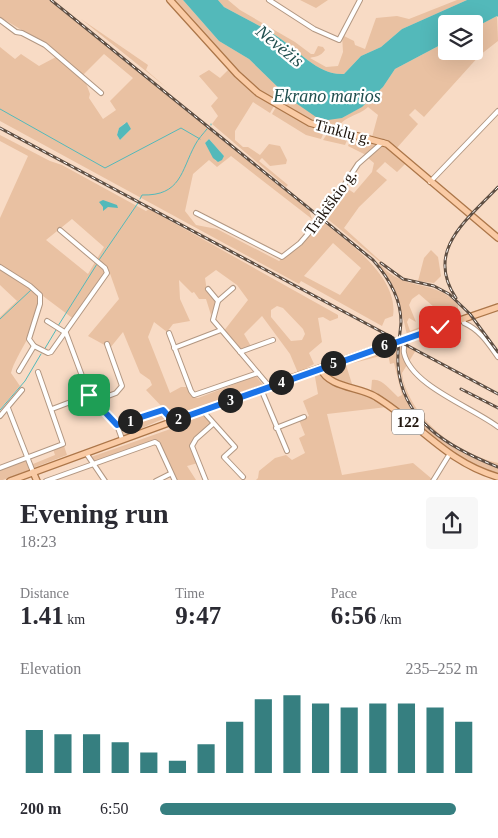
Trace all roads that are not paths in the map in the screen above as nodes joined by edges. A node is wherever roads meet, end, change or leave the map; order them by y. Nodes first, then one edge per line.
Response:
1 (170, 0) edge
2 (270, 0) edge
3 (360, 0) edge
4 (0, 20) edge
5 (101, 93) dead end
6 (497, 113) edge
7 (383, 142) junction
8 (430, 182) junction
9 (196, 213) dead end
10 (60, 230) dead end
11 (498, 238) edge
12 (0, 267) edge
13 (233, 288) dead end
14 (208, 289) dead end
15 (218, 301) junction
16 (498, 308) edge
17 (463, 319) junction
18 (47, 321) dead end
19 (221, 330) junction
20 (66, 333) junction
21 (169, 333) dead end
22 (406, 338) junction
23 (273, 340) dead end
24 (107, 344) dead end
25 (34, 346) junction
26 (174, 348) junction
27 (240, 352) junction
28 (498, 357) edge
29 (320, 368) junction
30 (19, 372) dead end
31 (38, 372) dead end
32 (258, 372) junction
33 (269, 386) junction
34 (261, 389) junction
35 (22, 390) dead end
36 (89, 395) junction
37 (95, 401) junction
38 (8, 408) junction
39 (52, 410) junction
40 (202, 410) junction
41 (0, 416) edge
42 (304, 417) dead end
43 (173, 421) junction
44 (213, 424) junction
45 (117, 425) junction
46 (498, 427) edge
47 (276, 428) junction
48 (122, 439) junction
49 (287, 451) dead end
50 (86, 453) junction
51 (450, 455) junction
52 (27, 458) junction
53 (92, 464) junction
54 (0, 468) edge
55 (33, 472) junction
56 (170, 474) junction
57 (498, 477) edge
58 (243, 478) dead end
59 (10, 480) edge
60 (37, 480) edge
61 (46, 480) edge
62 (105, 480) edge
63 (156, 480) edge
64 (175, 480) edge
65 (206, 480) edge
66 (433, 480) edge

1 - 7 main road, Tinklų g.
2 - 3 street
4 - 5 street
6 - 8 street
7 - 8 main road, Tinklų g.
7 - 9 street, Trakiškio g.
8 - 11 main road, Tinklų g.
10 - 20 street
12 - 25 street
13 - 15 street
14 - 15 street
15 - 19 street
16 - 17 main road
17 - 22 main road
17 - 28 street
18 - 20 street
19 - 26 street
19 - 27 street
20 - 25 street
20 - 36 street
21 - 26 street
22 - 29 main road
22 - 46 street
23 - 27 street
24 - 37 street
25 - 30 street
26 - 32 street
27 - 32 street
29 - 33 main road
29 - 51 main road, 122
31 - 39 street
32 - 33 street
33 - 34 main road
34 - 40 main road
34 - 47 street
35 - 38 street
36 - 37 street
36 - 39 street
37 - 45 street
38 - 41 street
38 - 52 street
39 - 52 street
40 - 43 main road
40 - 44 street
42 - 47 street
43 - 45 street
43 - 48 main road
44 - 58 street
44 - 65 street
45 - 48 street
47 - 49 street
48 - 50 main road
50 - 53 street
50 - 55 main road
51 - 57 main road, 122
51 - 66 street
52 - 54 street
52 - 55 street
53 - 56 street
53 - 61 street
53 - 62 street
55 - 59 main road
55 - 60 main road
56 - 63 street
56 - 64 street

